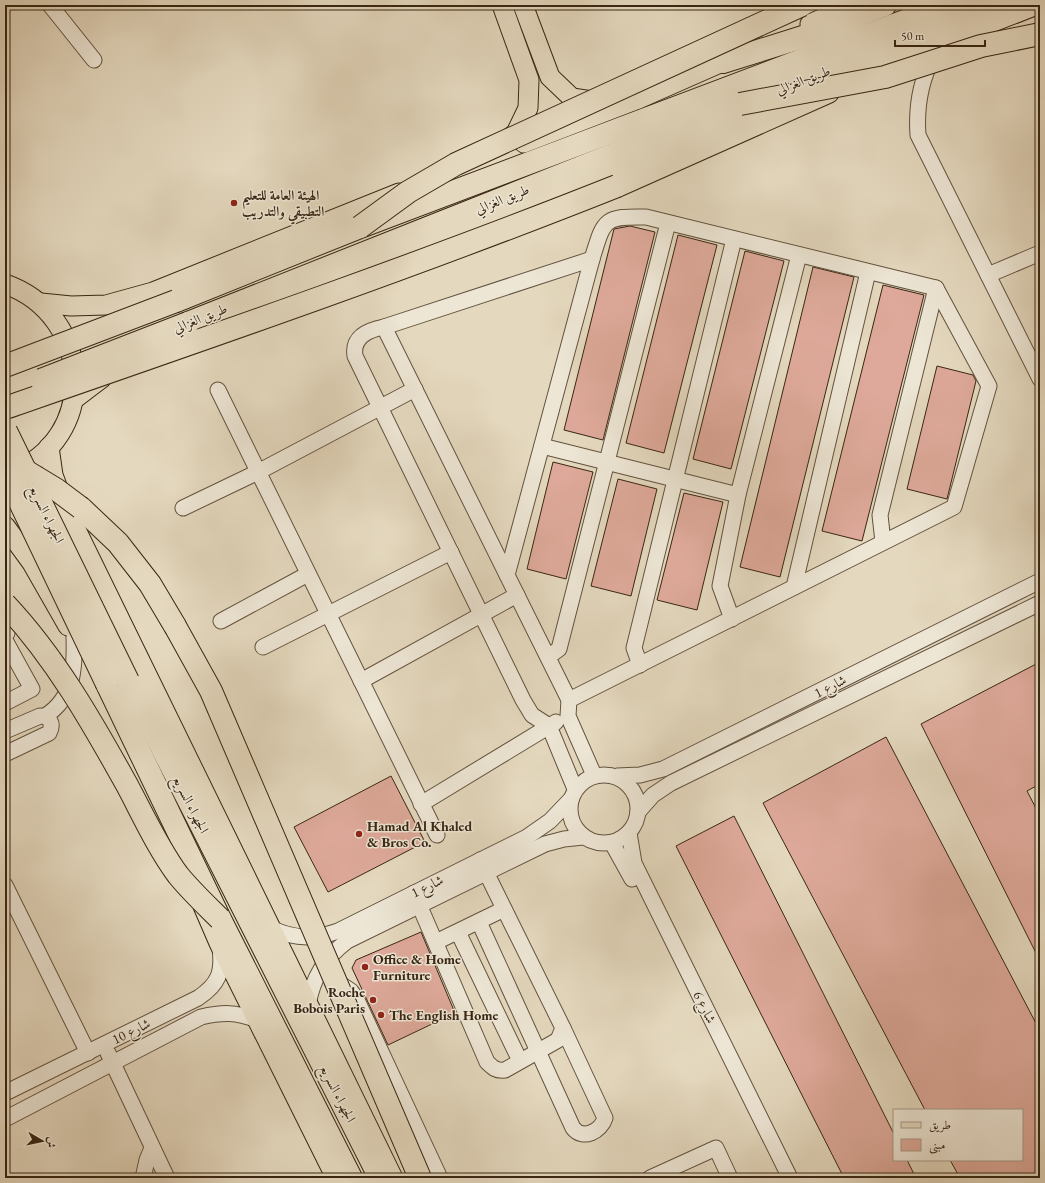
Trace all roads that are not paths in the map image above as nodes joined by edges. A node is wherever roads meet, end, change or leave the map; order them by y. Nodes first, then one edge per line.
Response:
1 (50, 5) edge
2 (502, 5) edge
3 (523, 5) edge
4 (802, 5) edge
5 (853, 5) edge
6 (884, 5) edge
7 (947, 5) edge
8 (999, 5) edge
9 (1037, 5) edge
10 (1040, 34) edge
11 (936, 44) junction
12 (94, 60) dead end
13 (723, 62) junction
14 (636, 100) junction
15 (740, 104) junction
16 (487, 157) junction
17 (668, 223) junction
18 (360, 227) junction
19 (734, 239) junction
20 (1040, 253) edge
21 (799, 255) junction
22 (592, 259) junction
23 (868, 272) junction
24 (988, 275) junction
25 (5, 284) edge
26 (936, 288) junction
27 (41, 303) junction
28 (384, 327) junction
29 (5, 366) edge
30 (1040, 379) edge
31 (415, 389) junction
32 (218, 390) dead end
33 (5, 394) edge
34 (73, 400) junction
35 (380, 407) junction
36 (5, 408) edge
37 (5, 429) edge
38 (542, 446) junction
39 (49, 447) junction
40 (5, 461) edge
41 (607, 463) junction
42 (5, 471) edge
43 (258, 472) junction
44 (5, 475) edge
45 (674, 480) junction
46 (738, 495) junction
47 (183, 508) dead end
48 (5, 526) edge
49 (883, 542) junction
50 (451, 552) junction
51 (308, 574) junction
52 (507, 575) junction
53 (1040, 581) edge
54 (794, 587) junction
55 (517, 595) junction
56 (1040, 603) edge
57 (5, 604) edge
58 (328, 614) junction
59 (481, 615) junction
60 (732, 619) junction
61 (221, 621) dead end
62 (5, 623) edge
63 (5, 635) edge
64 (74, 637) junction
65 (5, 640) edge
66 (263, 646) dead end
67 (548, 657) junction
68 (640, 665) junction
69 (11, 666) edge
70 (361, 681) junction
71 (569, 700) junction
72 (5, 703) edge
73 (45, 716) junction
74 (568, 716) junction
75 (549, 726) junction
76 (5, 731) edge
77 (5, 754) edge
78 (594, 775) junction
79 (617, 776) junction
80 (573, 794) junction
81 (421, 804) junction
82 (638, 812) junction
83 (629, 833) junction
84 (437, 835) dead end
85 (583, 836) junction
86 (612, 843) junction
87 (483, 866) junction
88 (5, 885) edge
89 (417, 899) junction
90 (504, 909) junction
91 (220, 919) junction
92 (479, 922) junction
93 (271, 928) junction
94 (458, 932) junction
95 (436, 942) junction
96 (219, 943) junction
97 (314, 982) junction
98 (308, 1005) junction
99 (257, 1020) junction
100 (563, 1028) junction
101 (374, 1038) junction
102 (104, 1045) junction
103 (537, 1052) junction
104 (88, 1053) junction
105 (520, 1061) junction
106 (112, 1062) junction
107 (5, 1093) edge
108 (5, 1119) edge
109 (152, 1148) junction
110 (432, 1175) edge
111 (143, 1178) edge
112 (167, 1178) edge
113 (336, 1178) edge
114 (351, 1178) edge
115 (380, 1178) edge
116 (393, 1178) edge
117 (650, 1178) edge
118 (730, 1178) edge
119 (779, 1178) edge
120 (790, 1178) edge

1 - 12 street
2 - 16 main road
3 - 14 main road
4 - 18 highway, bridge
5 - 13 main road
6 - 13 highway
7 - 18 highway, طريق الغزالي, bridge
8 - 15 highway, طريق الغزالي, bridge
9 - 11 main road, طريق الغزالي
10 - 15 highway, bridge
11 - 24 street
11 - 34 main road, طريق الغزالي
11 - 36 highway, bridge
13 - 14 main road
14 - 16 main road
15 - 33 highway, طريق الغزالي, bridge
16 - 27 main road
17 - 19 street
17 - 22 street
17 - 41 street
18 - 29 highway, طريق الغزالي, bridge
19 - 21 street
19 - 45 street
20 - 24 street
21 - 23 street
21 - 46 street
22 - 28 street
22 - 38 street
23 - 26 street
23 - 54 street
24 - 30 street
25 - 27 main road
26 - 49 street
26 - 49 street
27 - 34 main road
28 - 31 street
28 - 35 street
31 - 35 street
31 - 52 street
32 - 43 street
34 - 39 main road
35 - 43 street
35 - 50 street
37 - 115 highway, الجهراء السريع, bridge
38 - 41 street
38 - 52 street
39 - 44 main road
39 - 93 main road, الجهراء السريع
40 - 110 highway, bridge
41 - 45 street
41 - 67 street
42 - 91 highway, الجهراء السريع, bridge
43 - 47 street
43 - 51 street
45 - 46 street
45 - 68 street
46 - 60 street
48 - 64 main road
49 - 54 street
50 - 58 street
50 - 59 street
51 - 58 street
51 - 61 street
52 - 55 street
53 - 79 street, شارع 1
54 - 60 street
55 - 59 street
55 - 67 street
56 - 82 street, شارع 1
57 - 91 highway, bridge
58 - 66 street
58 - 70 street
59 - 70 street
59 - 75 street
60 - 68 street
62 - 63 street
64 - 73 street
64 - 96 main road
65 - 69 street
67 - 71 street
68 - 71 street
69 - 72 street
70 - 81 street
71 - 74 street
73 - 76 street
73 - 77 street
74 - 75 street
74 - 78 street
75 - 80 street
75 - 81 street
78 - 79 street
78 - 80 street
79 - 82 street
80 - 85 street
80 - 87 street, شارع 1
81 - 84 street
82 - 83 street
83 - 86 street
83 - 120 street, شارع 6
85 - 86 street
85 - 87 street, شارع 1
86 - 119 street, شارع 6
87 - 89 street, شارع 1
87 - 90 street
88 - 104 street
89 - 93 street, شارع 1
89 - 95 street
89 - 97 street, شارع 1
90 - 92 street
90 - 100 street
91 - 114 highway, الجهراء السريع
92 - 94 street
92 - 103 street
93 - 98 main road, الجهراء السريع
94 - 95 street
94 - 105 street
95 - 105 street
96 - 99 main road
96 - 102 street, شارع 10
97 - 98 street, شارع 1
97 - 101 street
98 - 116 main road, الجهراء السريع
99 - 106 street, شارع 10
99 - 113 main road
100 - 103 street
100 - 103 street
101 - 110 street
101 - 110 street
102 - 104 street, شارع 10
102 - 106 street
103 - 105 street
104 - 107 street, شارع 10
106 - 108 street, شارع 10
106 - 109 street
109 - 111 street
109 - 112 street
117 - 118 street

